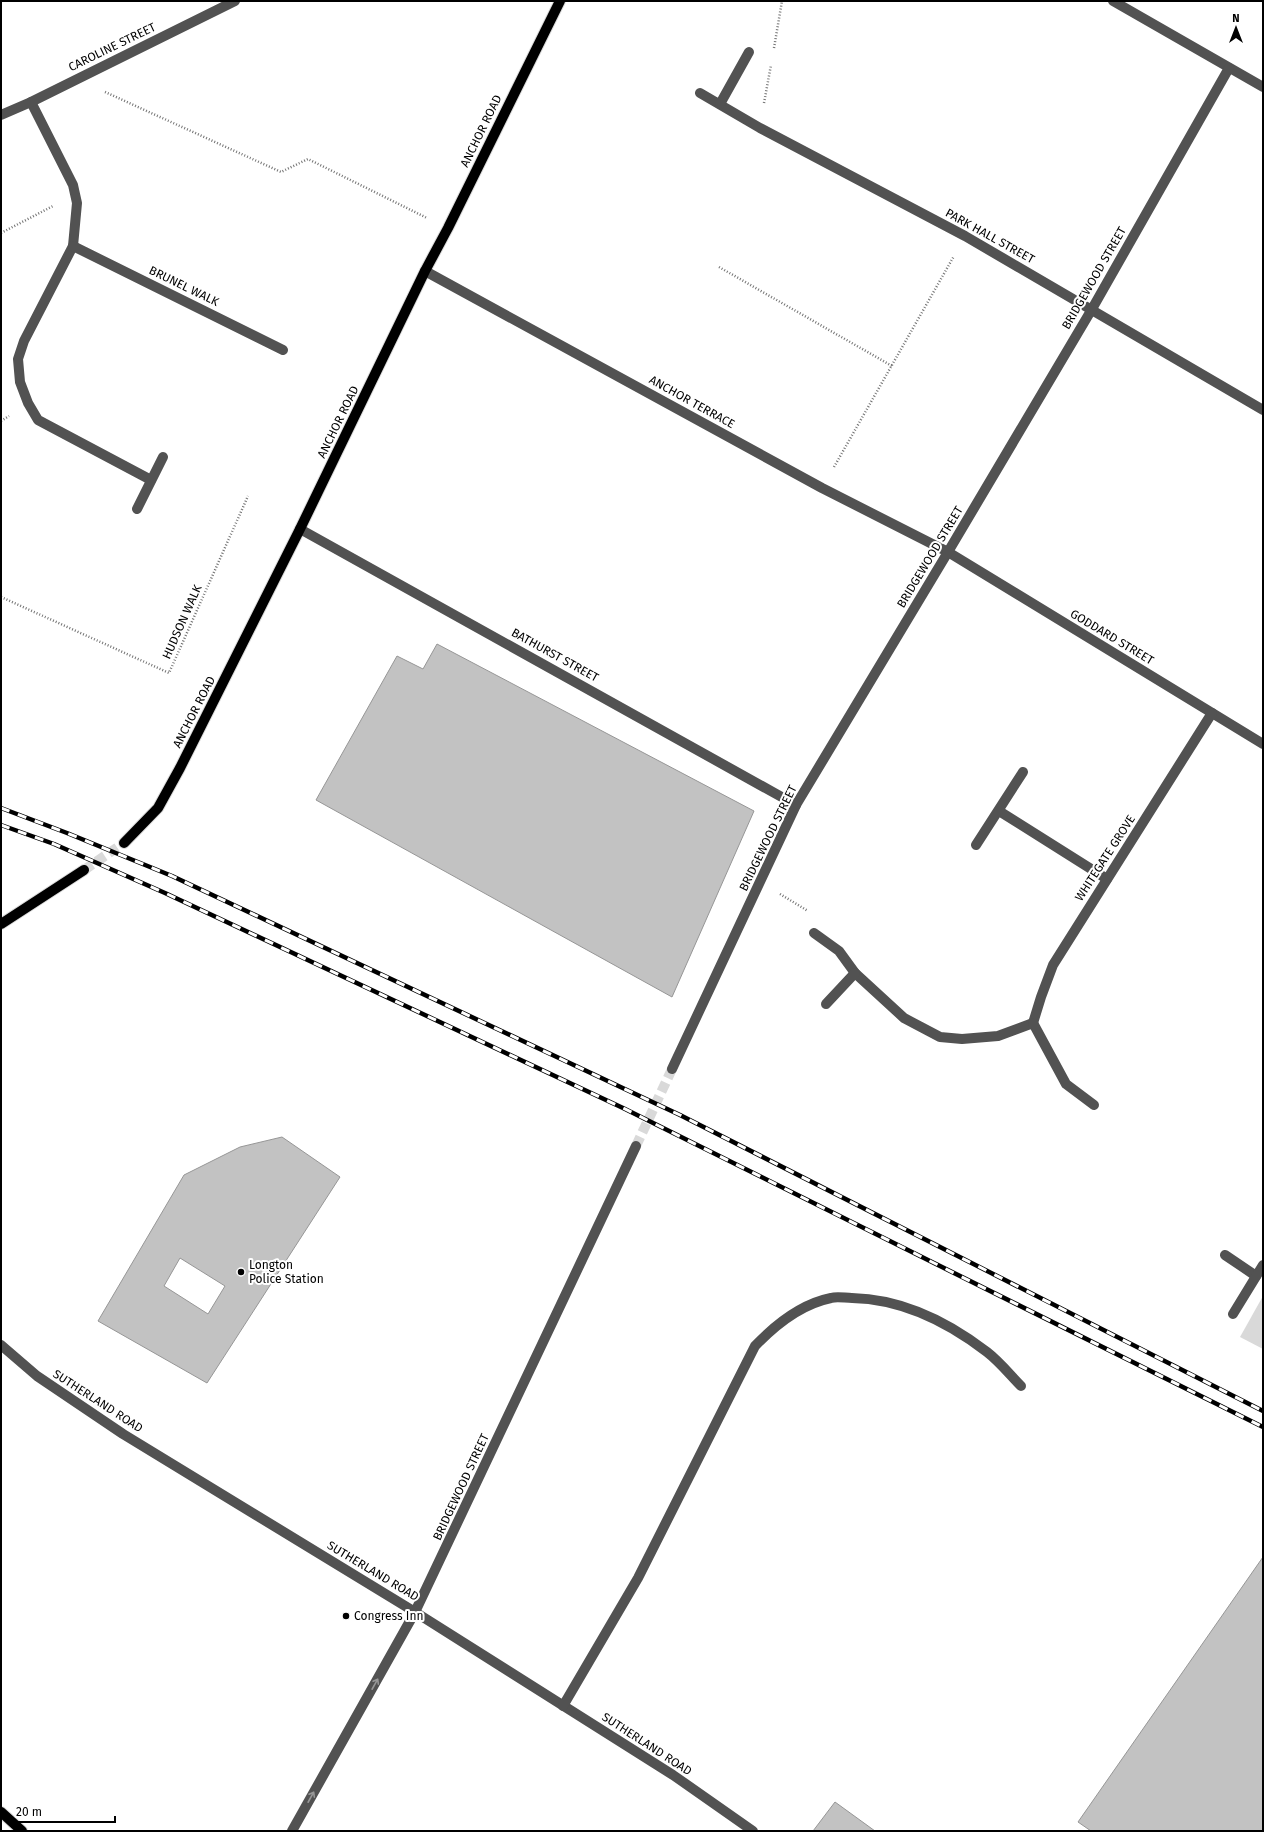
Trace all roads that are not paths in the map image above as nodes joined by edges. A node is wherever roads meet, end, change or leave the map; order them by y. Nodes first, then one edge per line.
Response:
1 (235, 1) edge
2 (560, 1) edge
3 (1112, 1) edge
4 (749, 52) dead end
5 (1229, 68) junction
6 (1263, 87) edge
7 (700, 93) dead end
8 (31, 102) junction
9 (720, 104) junction
10 (1, 115) edge
11 (73, 246) junction
12 (425, 271) junction
13 (1092, 309) junction
14 (283, 350) dead end
15 (1263, 410) edge
16 (163, 458) dead end
17 (151, 480) junction
18 (137, 509) dead end
19 (300, 529) junction
20 (948, 552) junction
21 (1212, 713) junction
22 (1263, 744) edge
23 (1023, 772) dead end
24 (796, 805) junction
25 (999, 810) junction
26 (124, 843) tunnel mouth
27 (976, 845) dead end
28 (84, 870) tunnel mouth
29 (1107, 879) junction
30 (1, 924) edge
31 (814, 933) road end
32 (855, 973) junction
33 (826, 1004) dead end
34 (1033, 1023) junction
35 (672, 1069) tunnel mouth
36 (1094, 1105) dead end
37 (636, 1146) tunnel mouth
38 (1225, 1255) dead end
39 (1263, 1265) edge
40 (1256, 1276) junction
41 (1233, 1314) dead end
42 (1, 1345) edge
43 (1021, 1386) dead end
44 (415, 1612) junction
45 (563, 1706) junction
46 (1, 1812) edge
47 (22, 1831) edge
48 (292, 1831) edge
49 (753, 1831) edge

1 - 8 street, CAROLINE STREET
2 - 12 main road, ANCHOR ROAD
3 - 5 street
4 - 9 street
5 - 6 street
5 - 13 street, BRIDGEWOOD STREET
7 - 9 street, PARK HALL STREET
8 - 10 street, CAROLINE STREET
8 - 11 street
9 - 13 street, PARK HALL STREET
11 - 14 street, BRUNEL WALK
11 - 17 street
12 - 19 main road, ANCHOR ROAD
12 - 20 street, ANCHOR TERRACE
13 - 15 street, PARK HALL STREET
13 - 20 street, BRIDGEWOOD STREET
16 - 17 street
17 - 18 street
19 - 24 street, BATHURST STREET
19 - 26 main road, ANCHOR ROAD
20 - 21 street, GODDARD STREET
20 - 24 street, BRIDGEWOOD STREET
21 - 22 street, GODDARD STREET
21 - 29 street, WHITEGATE GROVE
23 - 25 street
24 - 35 street, BRIDGEWOOD STREET
25 - 27 street
25 - 29 street
28 - 30 main road
29 - 34 street, WHITEGATE GROVE
31 - 32 street
32 - 33 street
32 - 34 street
34 - 36 street
37 - 44 street, BRIDGEWOOD STREET
38 - 40 street
39 - 40 street
40 - 41 street
42 - 44 street, SUTHERLAND ROAD
43 - 45 street
44 - 45 street, SUTHERLAND ROAD
48 -> 44 street, BRIDGEWOOD STREET
45 - 49 street, SUTHERLAND ROAD
46 - 47 main road

